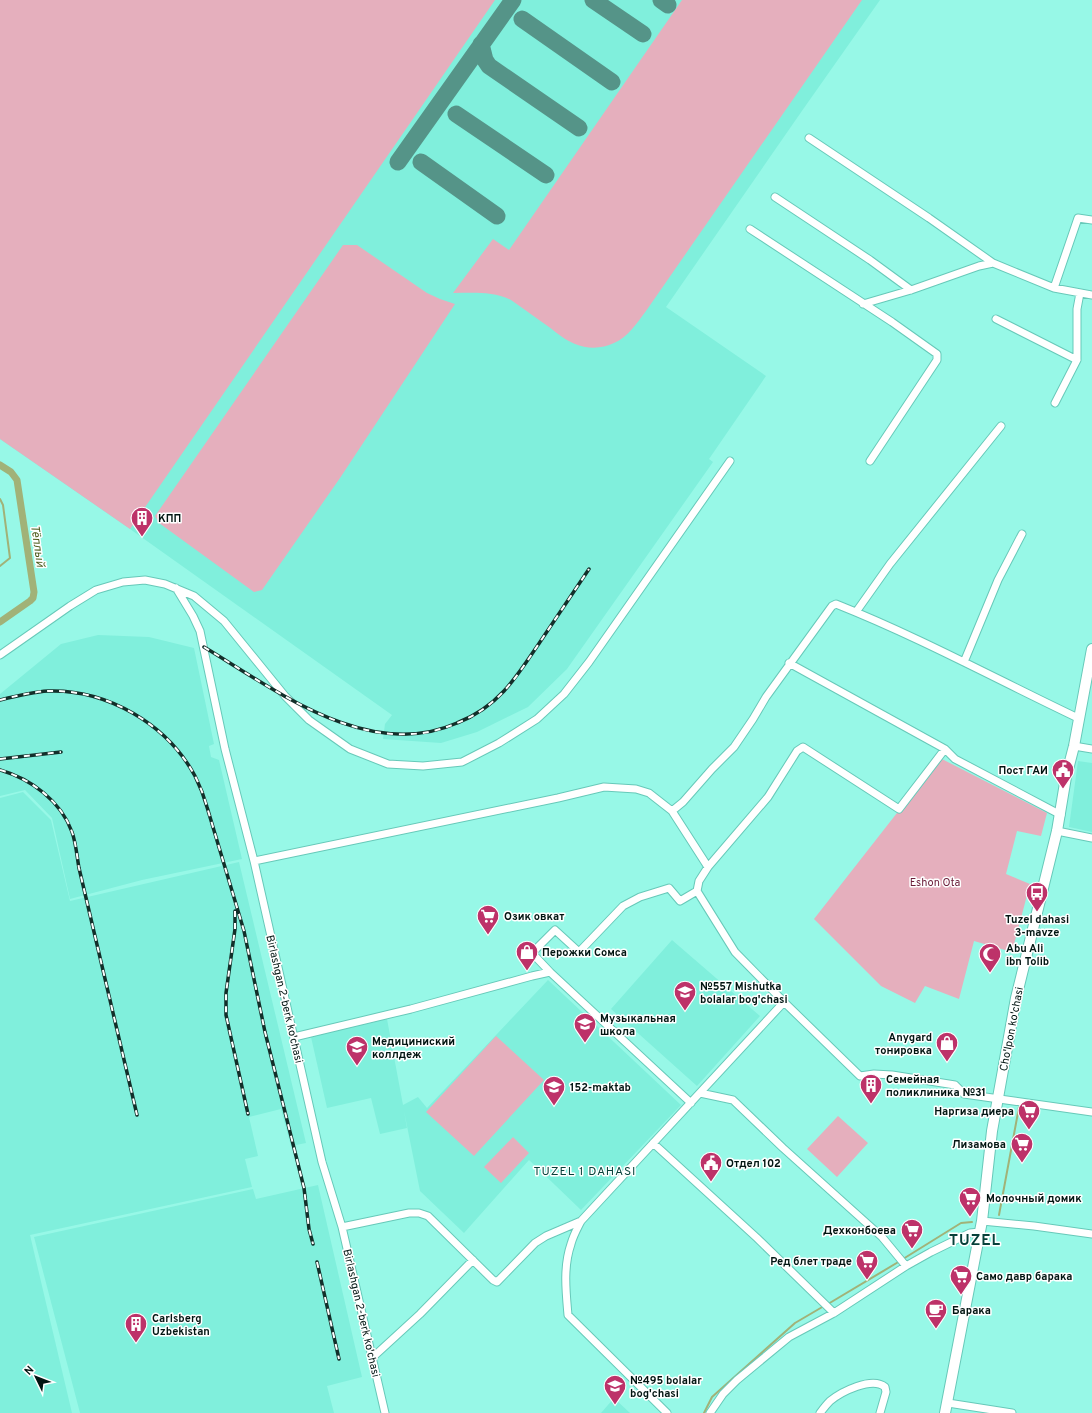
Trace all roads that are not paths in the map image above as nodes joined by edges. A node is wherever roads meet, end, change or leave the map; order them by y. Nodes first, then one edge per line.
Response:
1 (808, 138) dead end
2 (774, 197) dead end
3 (1092, 220) edge
4 (750, 229) dead end
5 (993, 263) junction
6 (1054, 288) junction
7 (911, 290) junction
8 (1080, 293) junction
9 (1092, 295) edge
10 (863, 304) junction
11 (996, 319) dead end
12 (1077, 360) junction
13 (1055, 403) dead end
14 (1001, 426) dead end
15 (730, 461) dead end
16 (870, 461) dead end
17 (1022, 534) dead end
18 (176, 588) junction
19 (856, 612) junction
20 (1092, 649) edge
21 (0, 655) edge
22 (964, 662) junction
23 (789, 663) junction
24 (1078, 718) junction
25 (1074, 746) junction
26 (945, 749) junction
27 (1092, 750) edge
28 (672, 811) junction
29 (1061, 815) junction
30 (1057, 831) junction
31 (1092, 838) edge
32 (254, 861) junction
33 (708, 867) junction
34 (697, 891) junction
35 (550, 972) junction
36 (784, 1002) junction
37 (294, 1037) junction
38 (700, 1093) junction
39 (998, 1099) junction
40 (691, 1102) junction
41 (1092, 1112) edge
42 (653, 1144) junction
43 (581, 1221) junction
44 (981, 1226) junction
45 (342, 1227) junction
46 (1092, 1234) edge
47 (473, 1260) junction
48 (905, 1264) junction
49 (832, 1311) junction
50 (372, 1358) junction
51 (946, 1408) edge
52 (385, 1413) edge
53 (667, 1413) edge
54 (710, 1413) edge
55 (820, 1413) edge
56 (880, 1413) edge
57 (1012, 1413) edge

1 - 5 street
2 - 7 street
3 - 6 street
4 - 10 street
5 - 6 street
5 - 7 street
6 - 8 street
7 - 10 street
8 - 9 street
8 - 12 street
10 - 16 street
11 - 12 street
12 - 13 street
14 - 19 street
15 - 18 street
17 - 22 street
18 - 21 street
18 - 32 street, Birlashgan 2-berk ko'chasi
19 - 22 street
19 - 23 street
20 - 24 main road, Cho'lpon ko'chasi
22 - 24 street
23 - 26 street
23 - 28 street
24 - 25 main road, Cho'lpon ko'chasi
25 - 27 street
25 - 29 main road, Cho'lpon ko'chasi
26 - 29 street
26 - 33 street
28 - 32 street
28 - 33 street
29 - 30 main road, Cho'lpon ko'chasi
30 - 31 street
30 - 39 main road, Cho'lpon ko'chasi
32 - 37 street, Birlashgan 2-berk ko'chasi
33 - 34 street
34 - 35 street
34 - 36 street
35 - 37 street
35 - 40 street
36 - 38 street
36 - 39 street
37 - 45 street, Birlashgan 2-berk ko'chasi
38 - 40 street
38 - 48 street
39 - 41 street
39 - 44 main road, Cho'lpon ko'chasi
40 - 42 street
42 - 43 street
42 - 49 street
43 - 47 street
43 - 53 street
44 - 46 street
44 - 48 street
44 - 51 main road, Cho'lpon ko'chasi
45 - 47 street
45 - 50 street, Birlashgan 2-berk ko'chasi
47 - 50 street
48 - 49 street
49 - 54 street
50 - 52 street, Birlashgan 2-berk ko'chasi
51 - 57 street
55 - 56 street

